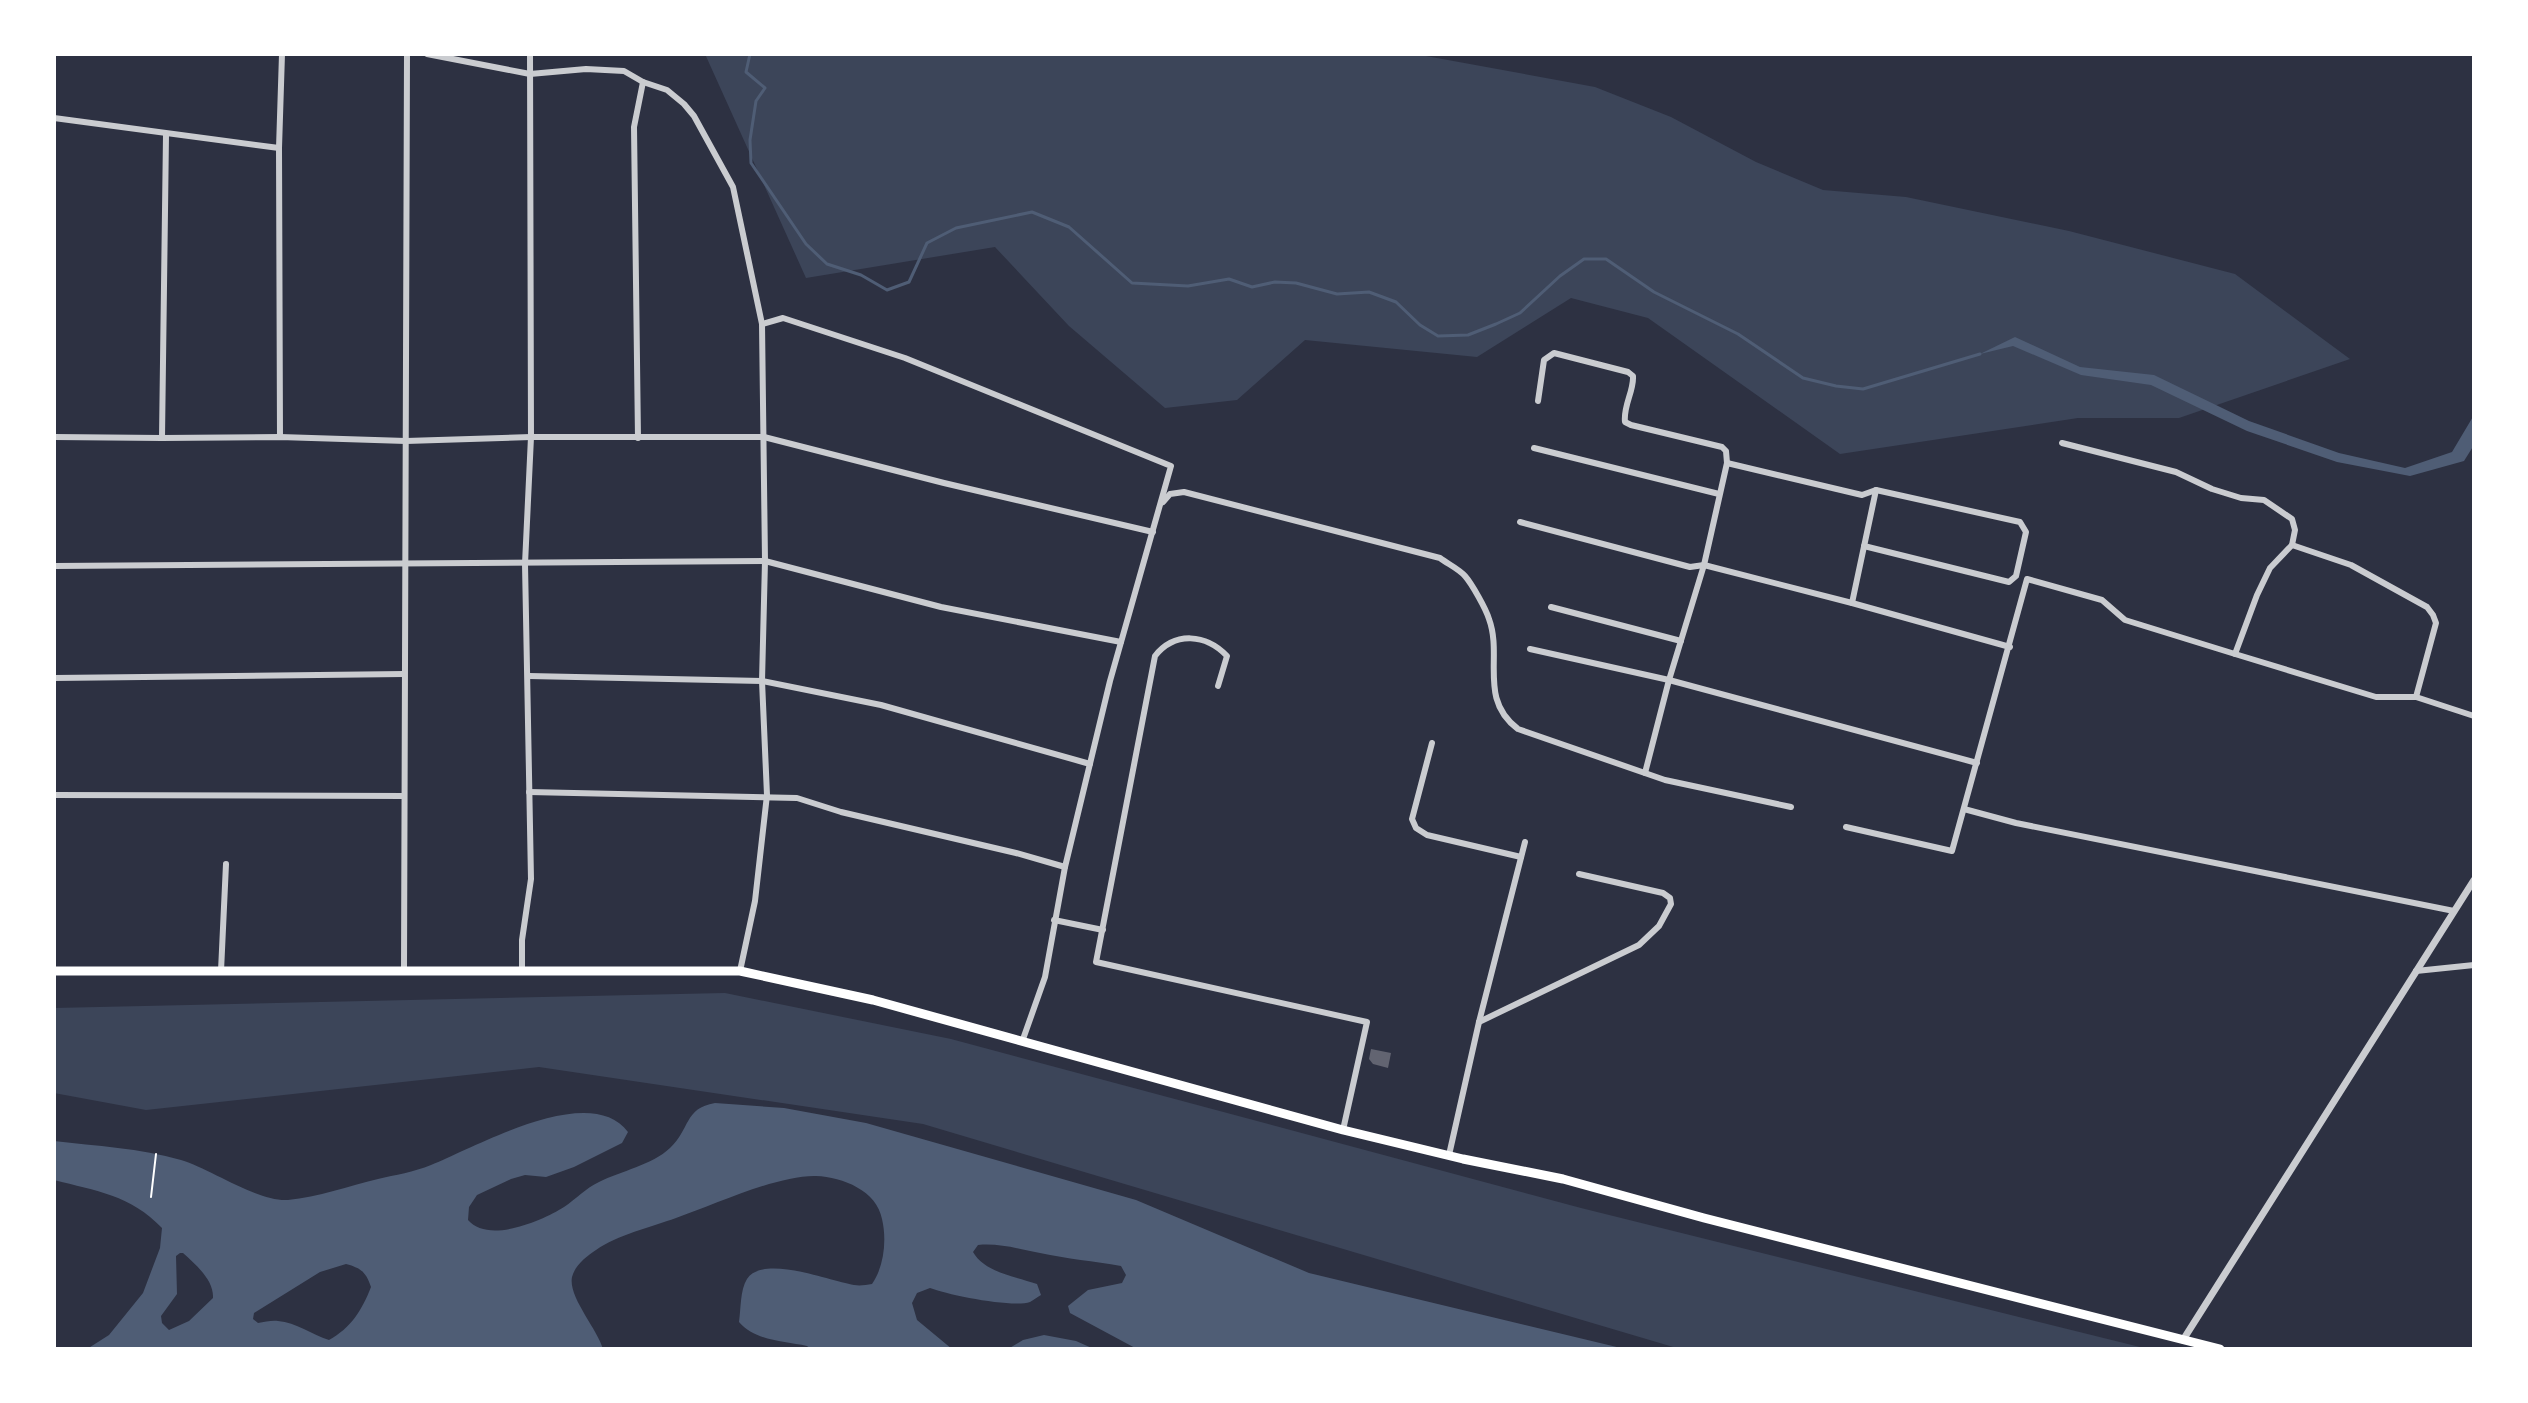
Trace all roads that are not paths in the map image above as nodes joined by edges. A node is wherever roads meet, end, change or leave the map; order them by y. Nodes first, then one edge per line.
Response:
1 (282, 54) edge
2 (407, 54) edge
3 (427, 54) edge
4 (530, 54) edge
5 (530, 74) junction
6 (643, 82) junction
7 (54, 118) edge
8 (166, 135) junction
9 (279, 148) junction
10 (762, 324) junction
11 (1538, 401) dead end
12 (54, 437) edge
13 (280, 437) junction
14 (531, 437) junction
15 (764, 437) junction
16 (162, 438) junction
17 (638, 438) junction
18 (406, 441) junction
19 (2062, 443) dead end
20 (1534, 448) dead end
21 (1727, 463) junction
22 (1876, 490) junction
23 (1719, 494) junction
24 (1160, 505) junction
25 (1520, 522) dead end
26 (1153, 532) junction
27 (2292, 545) junction
28 (1864, 546) junction
29 (765, 561) junction
30 (404, 563) junction
31 (525, 564) junction
32 (1704, 565) junction
33 (54, 566) edge
34 (1852, 603) junction
35 (1551, 607) dead end
36 (1681, 641) junction
37 (1121, 642) junction
38 (2010, 647) junction
39 (1530, 649) dead end
40 (2235, 654) junction
41 (404, 674) junction
42 (529, 676) junction
43 (54, 678) edge
44 (1669, 680) junction
45 (762, 681) junction
46 (1218, 686) dead end
47 (2416, 697) junction
48 (2474, 716) edge
49 (1432, 743) dead end
50 (1977, 763) junction
51 (1090, 764) junction
52 (1645, 773) junction
53 (529, 792) junction
54 (54, 795) edge
55 (767, 795) junction
56 (404, 796) junction
57 (1791, 807) dead end
58 (1964, 809) junction
59 (1846, 827) dead end
60 (1525, 842) dead end
61 (1521, 857) junction
62 (226, 864) dead end
63 (1065, 867) junction
64 (1579, 874) dead end
65 (2474, 880) edge
66 (2454, 911) junction
67 (1054, 920) junction
68 (1103, 930) junction
69 (2474, 965) edge
70 (404, 970) junction
71 (522, 970) junction
72 (54, 971) edge
73 (221, 971) junction
74 (740, 971) junction
75 (2416, 971) junction
76 (1479, 1022) junction
77 (1022, 1042) junction
78 (1343, 1130) junction
79 (1449, 1155) junction
80 (2183, 1340) junction
81 (2220, 1349) edge

1 - 9 street
2 - 18 street
3 - 5 street
4 - 5 street
5 - 6 street
5 - 14 street
6 - 10 street
6 - 17 street
7 - 8 street
8 - 9 street
8 - 16 street
9 - 13 street
10 - 15 street
10 - 24 street
11 - 21 street
12 - 16 street
13 - 16 street
13 - 18 street
14 - 17 street
14 - 18 street
14 - 31 street
15 - 17 street
15 - 26 street
15 - 29 street
18 - 30 street
19 - 27 street
20 - 23 street
21 - 22 street
21 - 23 street
22 - 28 street
22 - 28 street
23 - 32 street
24 - 26 street
24 - 52 street
25 - 32 street
26 - 37 street
27 - 40 street
27 - 47 street
28 - 34 street
29 - 31 street
29 - 37 street
29 - 45 street
30 - 31 street
30 - 33 street
30 - 41 street
31 - 42 street
32 - 34 street
32 - 36 street
34 - 38 street
35 - 36 street
36 - 44 street
37 - 51 street
38 - 40 street
38 - 50 street
39 - 44 street
40 - 47 street
41 - 43 street
41 - 56 street
42 - 45 street
42 - 53 street
44 - 50 street
44 - 52 street
45 - 51 street
45 - 55 street
46 - 68 street
47 - 48 street
49 - 61 street
50 - 58 street
51 - 63 street
52 - 57 street
53 - 55 street
53 - 71 street
54 - 56 street
55 - 63 street
55 - 74 street
56 - 70 street
58 - 59 street
58 - 66 street
60 - 61 street
61 - 76 street
62 - 73 street
63 - 67 street
64 - 76 street
65 - 66 street
66 - 75 street
67 - 68 street
67 - 77 street
68 - 78 street
69 - 75 street
70 - 71 main road
70 - 73 main road
71 - 74 main road
72 - 73 main road
74 - 77 main road
75 - 80 street
76 - 79 street
77 - 78 main road
78 - 79 main road
79 - 80 main road
80 - 81 main road

